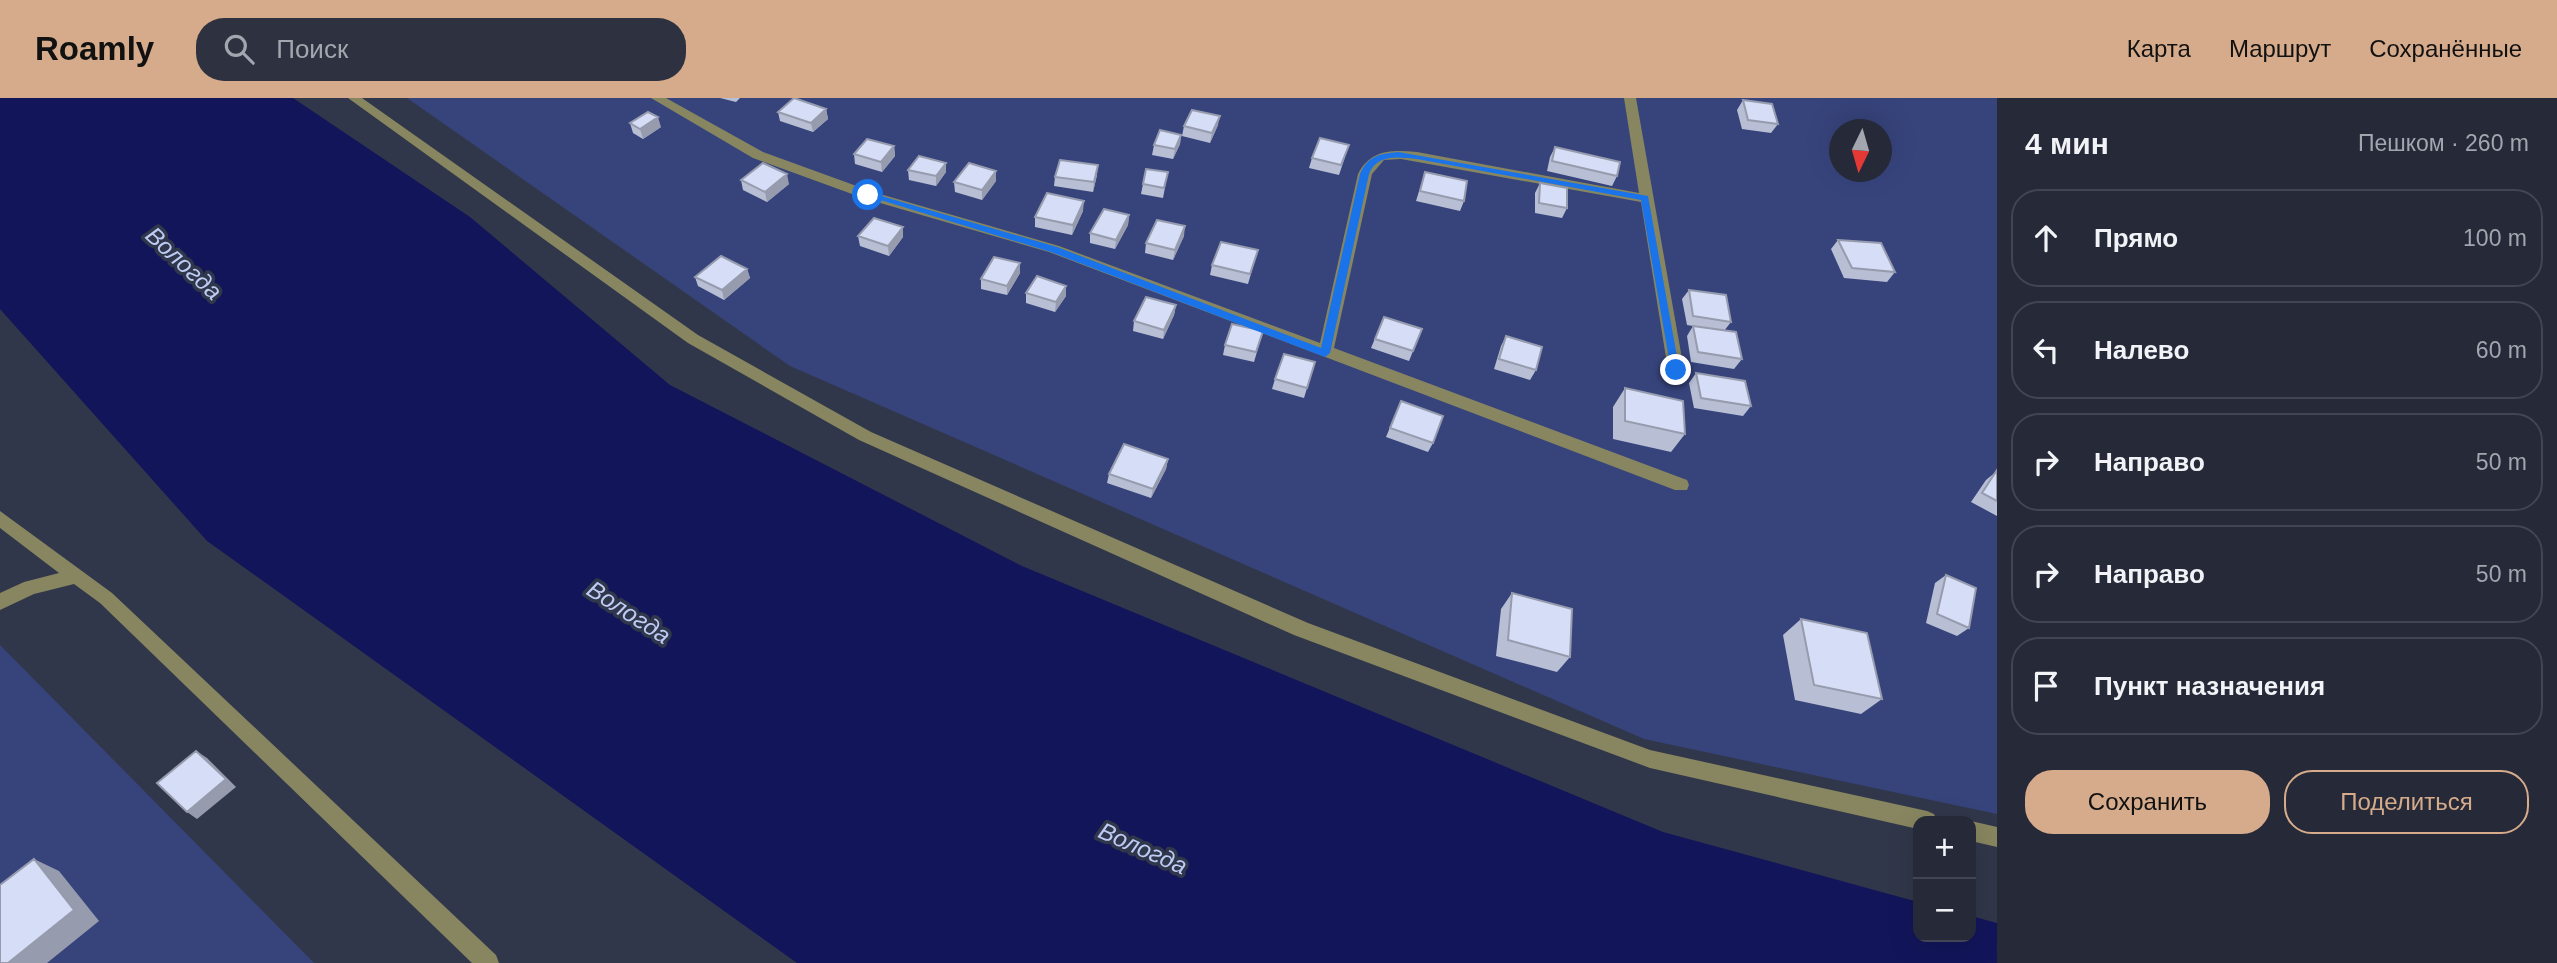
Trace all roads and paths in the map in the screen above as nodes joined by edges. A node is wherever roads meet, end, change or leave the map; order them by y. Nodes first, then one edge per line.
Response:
1 (354, 98) edge
2 (657, 98) edge
3 (1630, 98) edge
4 (1645, 198) junction
5 (1325, 353) junction
6 (1676, 370) dead end
7 (1681, 485) dead end
8 (0, 518) edge
9 (77, 576) junction
10 (0, 602) edge
11 (1913, 818) edge
12 (1976, 832) edge
13 (1997, 837) edge
14 (488, 963) edge

1 - 11 street
2 - 5 street
3 - 4 street
4 - 5 street
4 - 6 street
5 - 7 street
8 - 9 street
9 - 10 street
9 - 14 street
12 - 13 street

